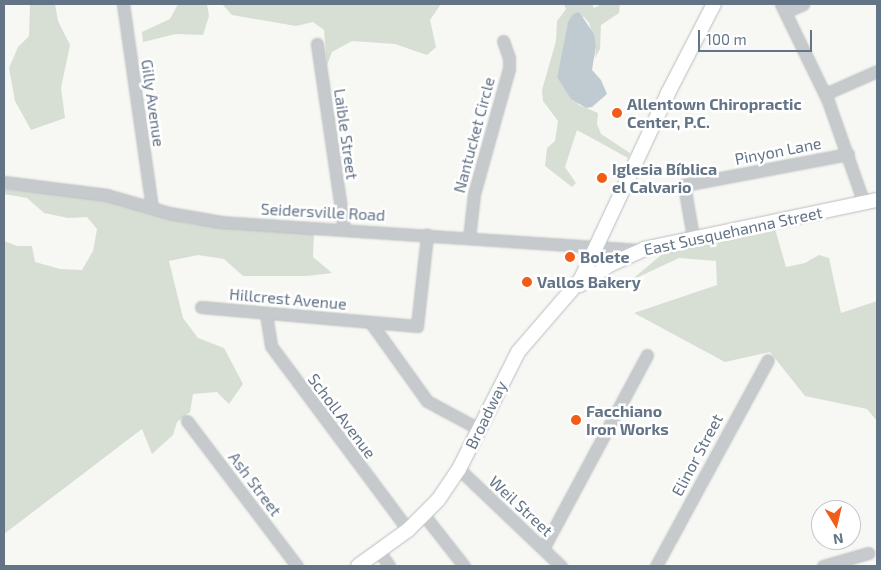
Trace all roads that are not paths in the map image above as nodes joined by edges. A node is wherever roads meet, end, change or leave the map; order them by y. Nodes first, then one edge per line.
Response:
1 (123, 4) edge
2 (714, 4) edge
3 (803, 4) edge
4 (783, 8) edge
5 (502, 41) dead end
6 (317, 44) dead end
7 (877, 71) edge
8 (825, 94) junction
9 (848, 154) junction
10 (4, 182) edge
11 (870, 202) edge
12 (152, 207) junction
13 (344, 228) junction
14 (427, 235) junction
15 (693, 237) junction
16 (469, 238) junction
17 (595, 248) junction
18 (644, 249) junction
19 (570, 293) junction
20 (201, 307) dead end
21 (266, 314) junction
22 (371, 323) junction
23 (647, 355) dead end
24 (768, 360) dead end
25 (187, 421) dead end
26 (479, 429) junction
27 (459, 469) junction
28 (424, 515) junction
29 (408, 530) junction
30 (542, 549) junction
31 (379, 551) junction
32 (868, 553) dead end
33 (297, 566) edge
34 (358, 566) edge
35 (389, 566) edge
36 (464, 566) edge
37 (561, 566) edge
38 (656, 566) edge
39 (823, 566) edge

1 - 12 street, Gilly Avenue
2 - 17 main road, Broadway
3 - 4 street
4 - 8 street
5 - 16 street, Nantucket Circle
6 - 13 street, Laible Street
7 - 8 street
8 - 9 street
9 - 11 street
9 - 15 street, Pinyon Lane
10 - 12 street, Seidersville Road
11 - 15 main road, East Susquehanna Street
12 - 13 street, Seidersville Road
13 - 14 street, Seidersville Road
14 - 16 street, Seidersville Road
14 - 22 street, Hillcrest Avenue
15 - 18 main road, East Susquehanna Street
16 - 17 street, Seidersville Road
17 - 18 street, Seidersville Road
17 - 19 main road, Broadway
18 - 19 main road, East Susquehanna Street
19 - 26 main road, Broadway
20 - 21 street, Hillcrest Avenue
21 - 22 street, Hillcrest Avenue
21 - 29 street, Scholl Avenue
22 - 26 street
23 - 30 street
24 - 38 street, Elinor Street
25 - 33 street, Ash Street
26 - 27 main road, Broadway
27 - 28 main road, Broadway
27 - 30 street, Weil Street
28 - 29 main road, Broadway
28 - 36 street
29 - 31 main road, Broadway
30 - 37 street, Weil Street
31 - 34 main road, Broadway
31 - 35 street
32 - 39 street

